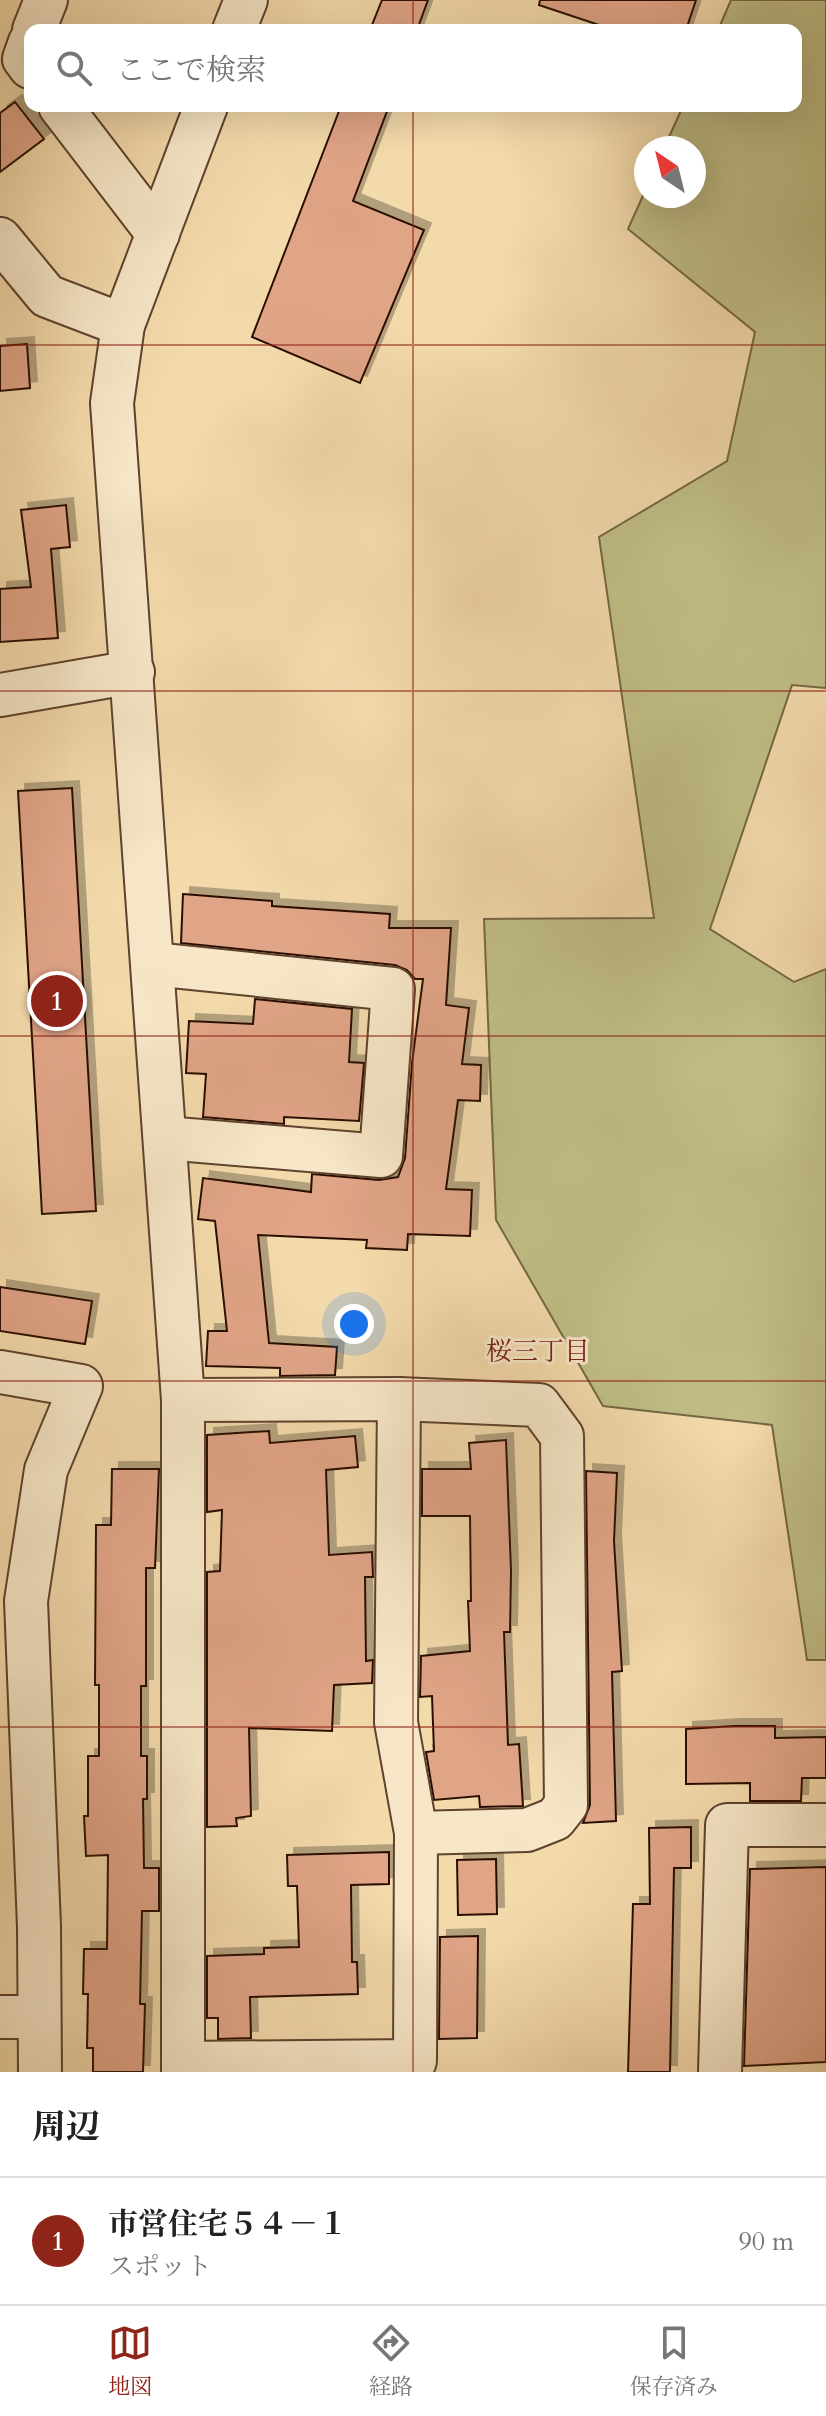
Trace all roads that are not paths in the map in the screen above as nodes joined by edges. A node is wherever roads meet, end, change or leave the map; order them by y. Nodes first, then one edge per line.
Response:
1 (46, 0) edge
2 (246, 0) edge
3 (36, 24) edge
4 (236, 24) edge
5 (65, 112) edge
6 (204, 112) edge
7 (158, 234) junction
8 (0, 239) edge
9 (123, 325) junction
10 (133, 672) junction
11 (0, 695) edge
12 (153, 964) junction
13 (165, 1138) junction
14 (0, 1372) edge
15 (399, 1399) junction
16 (183, 1400) junction
17 (826, 1825) edge
18 (416, 1833) junction
19 (20, 2017) edge
20 (417, 2067) edge
21 (183, 2068) edge
22 (40, 2072) edge
23 (720, 2072) edge

1 - 3 street
2 - 4 street
5 - 7 street
6 - 7 street
7 - 9 street
8 - 9 street
9 - 10 street
10 - 11 street
10 - 12 street
12 - 13 street
12 - 13 street
13 - 16 street
14 - 19 street
15 - 16 street
15 - 18 street
15 - 18 street
16 - 21 street
17 - 23 street
18 - 20 street
19 - 22 street
20 - 21 street

